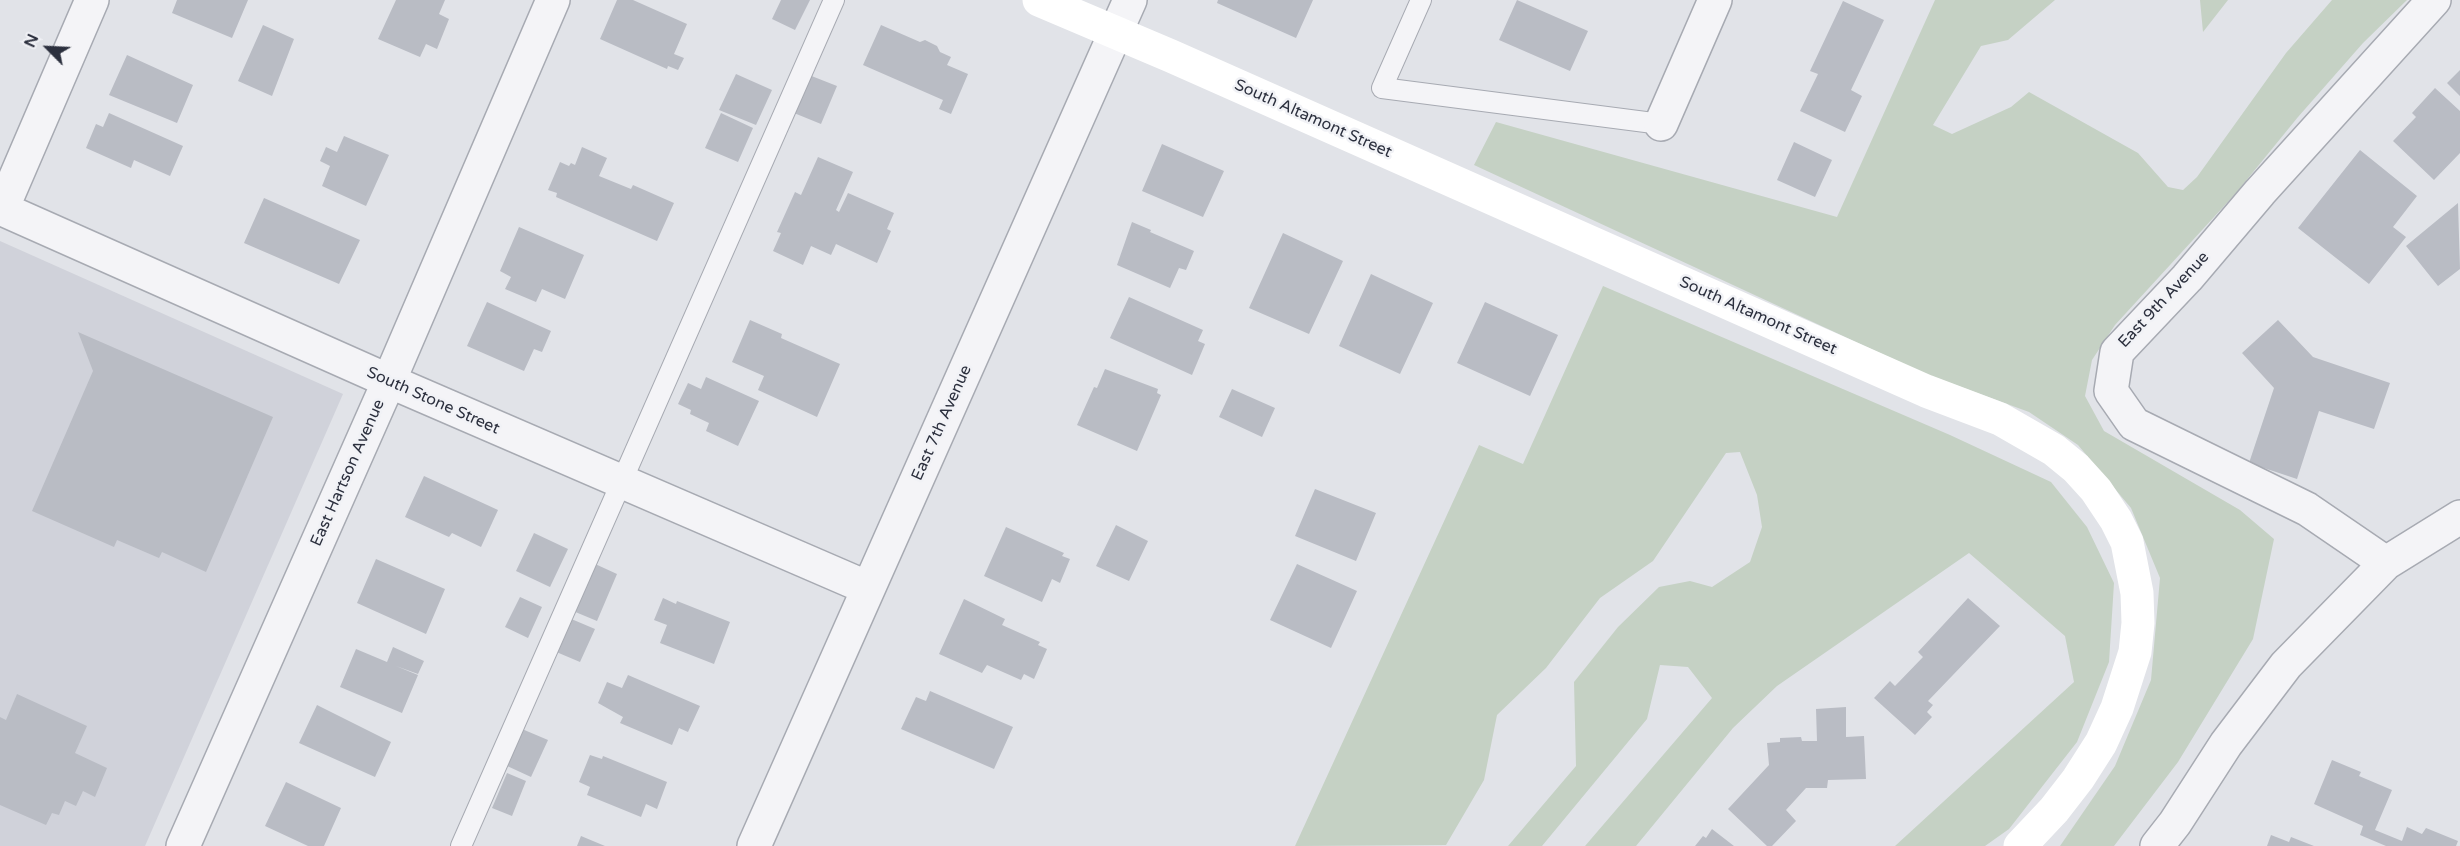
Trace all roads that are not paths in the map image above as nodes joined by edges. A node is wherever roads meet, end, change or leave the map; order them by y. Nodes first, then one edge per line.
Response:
1 (92, 0) edge
2 (552, 0) edge
3 (834, 0) edge
4 (1039, 0) edge
5 (1130, 0) edge
6 (1421, 0) edge
7 (1715, 0) edge
8 (2434, 0) edge
9 (1116, 32) junction
10 (1661, 124) joint
11 (1, 208) edge
12 (388, 381) junction
13 (623, 483) junction
14 (2460, 517) edge
15 (2386, 563) junction
16 (868, 588) junction
17 (183, 846) edge
18 (461, 846) edge
19 (754, 846) edge
20 (2020, 846) edge
21 (2157, 846) edge

1 - 11 street
2 - 12 street, East Hartson Avenue
3 - 13 lane
4 - 9 street, South Altamont Street
5 - 9 street, East 7th Avenue
6 - 10 lane
7 - 10 street
8 - 15 street, East 9th Avenue
9 - 16 street, East 7th Avenue
9 - 20 street, South Altamont Street
11 - 12 street, South Stone Street
12 - 13 street, South Stone Street
12 - 17 street, East Hartson Avenue
13 - 16 street, South Stone Street
13 - 18 lane
14 - 15 street
15 - 21 street
16 - 19 street, East 7th Avenue

